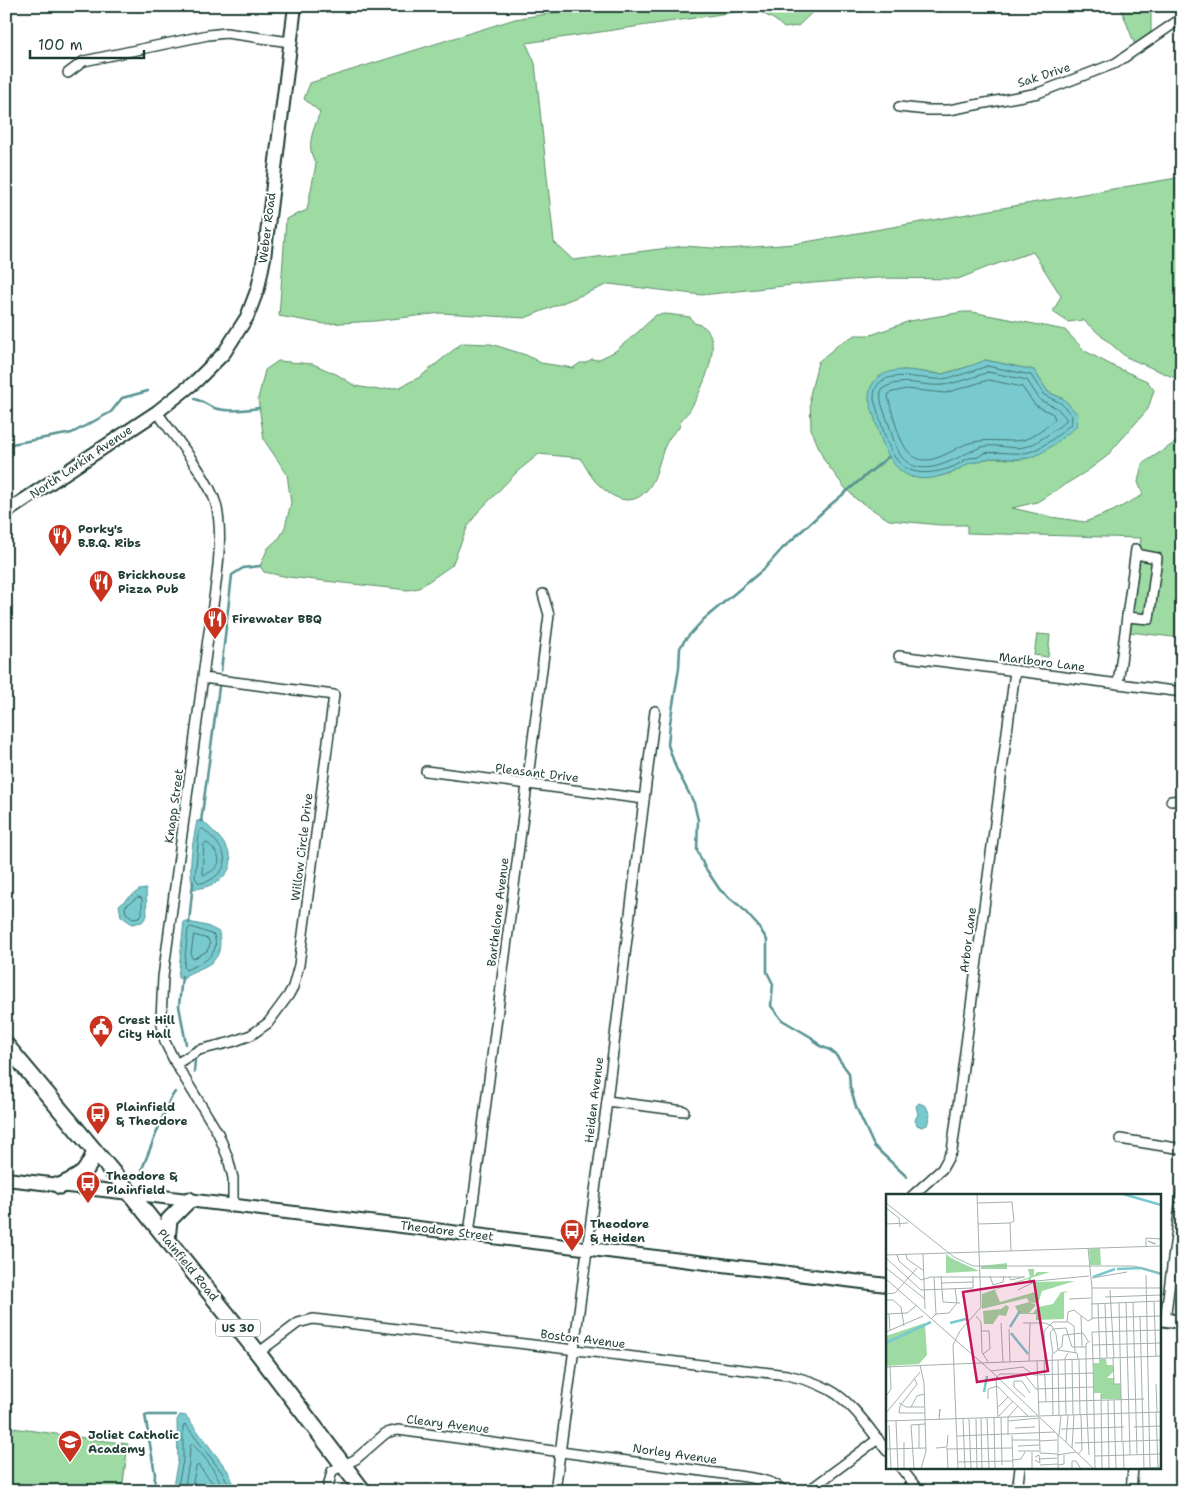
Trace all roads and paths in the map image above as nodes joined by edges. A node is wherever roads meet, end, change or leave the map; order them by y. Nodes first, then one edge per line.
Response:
1 (295, 6) edge
2 (1182, 18) edge
3 (290, 42) junction
4 (68, 73) dead end
5 (899, 107) dead end
6 (157, 412) junction
7 (6, 512) edge
8 (544, 594) dead end
9 (1127, 616) junction
10 (899, 656) dead end
11 (1015, 671) junction
12 (203, 678) junction
13 (1118, 684) junction
14 (1182, 692) edge
15 (655, 711) dead end
16 (426, 771) dead end
17 (527, 785) junction
18 (644, 799) junction
19 (1182, 800) edge
20 (1171, 801) dead end
21 (6, 1045) edge
22 (176, 1064) junction
23 (607, 1101) junction
24 (684, 1111) dead end
25 (1120, 1139) dead end
26 (1182, 1148) edge
27 (95, 1152) junction
28 (6, 1179) edge
29 (60, 1186) junction
30 (1182, 1190) edge
31 (130, 1192) junction
32 (914, 1194) edge
33 (189, 1200) junction
34 (233, 1205) junction
35 (469, 1234) junction
36 (167, 1240) junction
37 (587, 1249) junction
38 (886, 1285) edge
39 (1162, 1320) edge
40 (1182, 1322) edge
41 (573, 1351) junction
42 (258, 1353) junction
43 (878, 1439) junction
44 (886, 1450) edge
45 (560, 1451) junction
46 (343, 1465) junction
47 (903, 1470) edge
48 (1020, 1470) edge
49 (1134, 1470) edge
50 (327, 1491) edge
51 (363, 1491) edge
52 (555, 1491) edge
53 (784, 1491) edge
54 (808, 1491) edge
55 (919, 1491) edge
56 (1017, 1491) edge
57 (1131, 1491) edge

1 - 3 main road, Weber Road
2 - 5 street, Sak Drive
3 - 4 street
3 - 6 main road, Weber Road
6 - 7 main road, North Larkin Avenue
6 - 12 street, Knapp Street
8 - 17 street, Barthelone Avenue
9 - 9 street
9 - 13 street
10 - 11 street, Marlboro Lane
11 - 13 street, Marlboro Lane
11 - 32 street, Arbor Lane
12 - 22 street, Knapp Street
12 - 22 street, Willow Circle Drive
13 - 14 street, Marlboro Lane
15 - 18 street, Heiden Avenue
16 - 17 street, Pleasant Drive
17 - 18 street, Pleasant Drive
17 - 35 street, Barthelone Avenue
18 - 23 street, Heiden Avenue
19 - 20 street
21 - 27 main road, Plainfield Road / US 30
22 - 34 street, Knapp Street
23 - 24 street
23 - 37 street, Heiden Avenue
25 - 26 street
27 - 29 main road
27 - 31 main road, Plainfield Road / US 30
28 - 29 main road, Theodore Street
29 - 31 main road, Theodore Street
30 - 39 street
31 - 33 main road, Theodore Street
31 - 36 main road, Plainfield Road / US 30
33 - 34 main road, Theodore Street
33 - 36 main road
34 - 35 main road, Theodore Street
35 - 37 main road, Theodore Street
36 - 42 main road, Plainfield Road / US 30
37 - 38 main road, Theodore Street
37 - 41 street, Heiden Avenue
39 - 40 main road
41 - 42 street, Boston Avenue
41 - 43 street, Boston Avenue
41 - 45 street, Heiden Avenue
42 - 46 main road, Plainfield Road / US 30
43 - 44 street, Boston Avenue
43 - 54 street
45 - 46 street, Cleary Avenue
45 - 52 street, Heiden Avenue
45 - 53 street, Norley Avenue
46 - 50 street
46 - 51 main road, Plainfield Road / US 30
47 - 55 street
48 - 56 street
49 - 57 street

